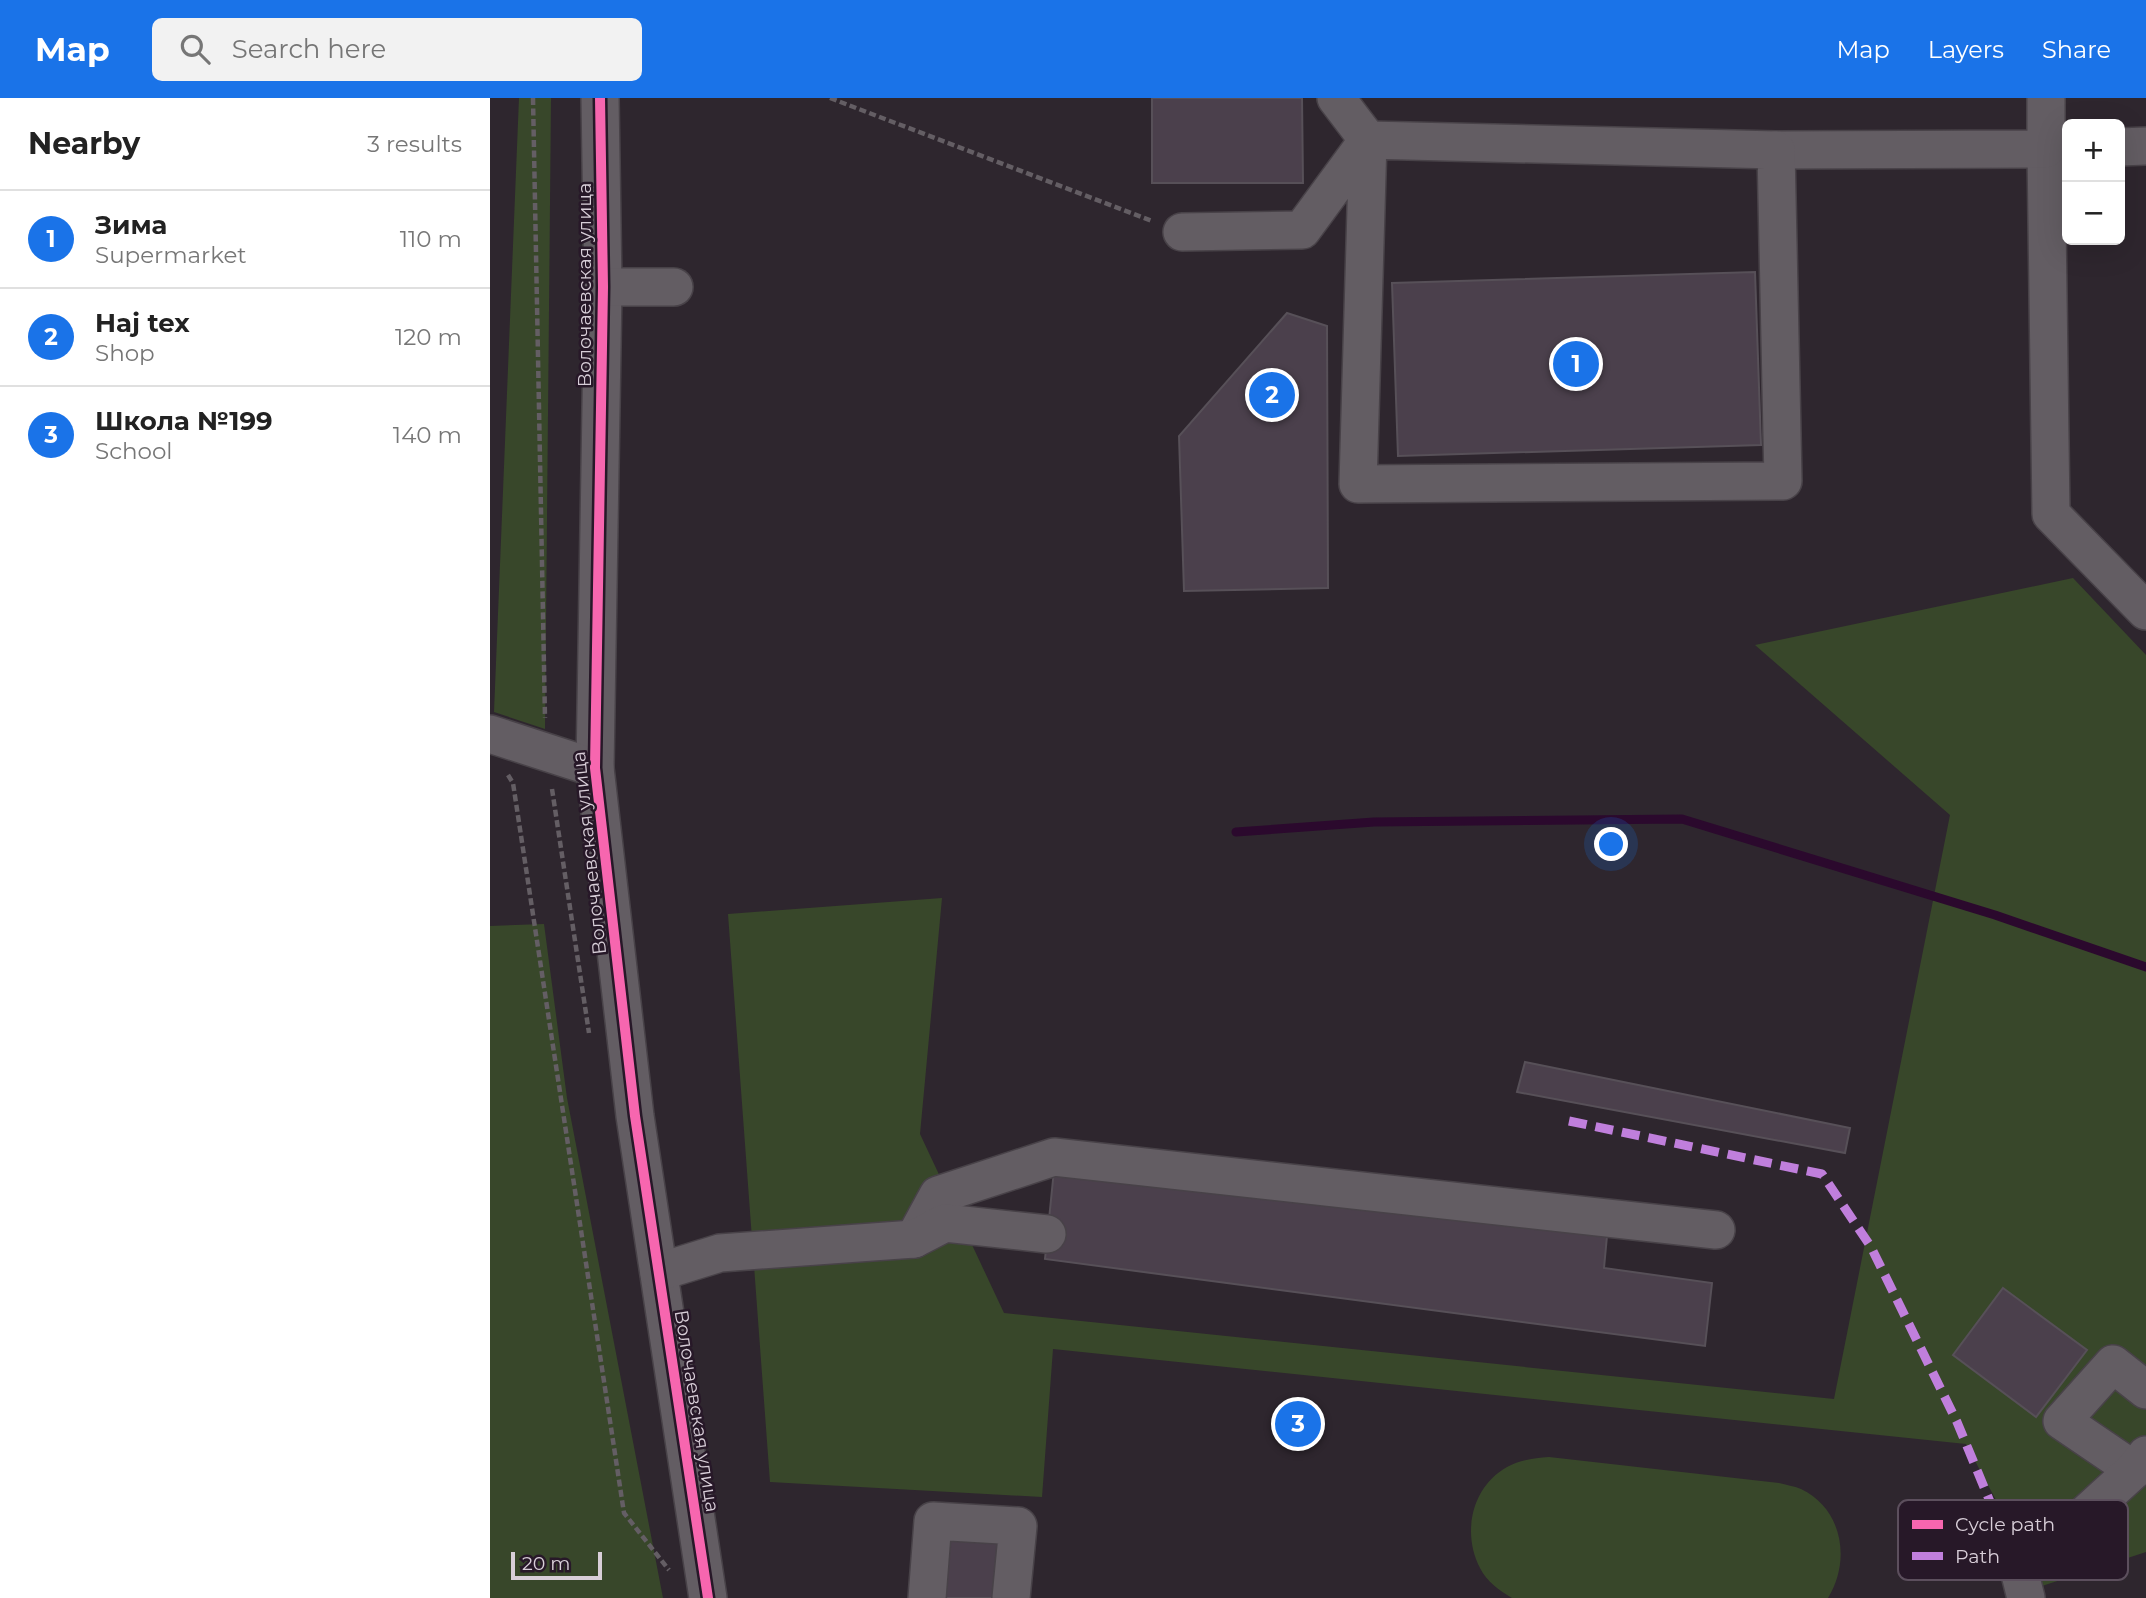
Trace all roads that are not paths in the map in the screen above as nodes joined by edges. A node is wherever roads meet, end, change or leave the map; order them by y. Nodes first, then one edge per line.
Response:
1 (600, 98) edge
2 (1336, 98) edge
3 (2046, 98) edge
4 (1368, 140) junction
5 (2146, 146) edge
6 (2125, 147) edge
7 (2057, 148) edge
8 (1776, 150) junction
9 (1182, 232) road end
10 (603, 288) junction
11 (674, 288) dead end
12 (2146, 611) edge
13 (490, 734) edge
14 (595, 768) junction
15 (1716, 1230) dead end
16 (1047, 1234) dead end
17 (914, 1240) junction
18 (659, 1272) junction
19 (2146, 1390) edge
20 (2140, 1463) edge
21 (2100, 1500) edge
22 (2022, 1580) edge
23 (708, 1598) edge
24 (927, 1598) edge
25 (1011, 1598) edge
26 (2026, 1598) edge

1 - 10 street, Волочаевская улица
2 - 4 street
3 - 7 street
4 - 8 street
4 - 8 street
4 - 9 street
5 - 6 street
7 - 8 street
7 - 12 street
10 - 11 street
10 - 14 street, Волочаевская улица
13 - 14 street
14 - 18 street, Волочаевская улица
15 - 17 street
16 - 17 street
17 - 18 street
18 - 23 street, Волочаевская улица
19 - 20 street
20 - 21 street
22 - 26 street
24 - 25 street

